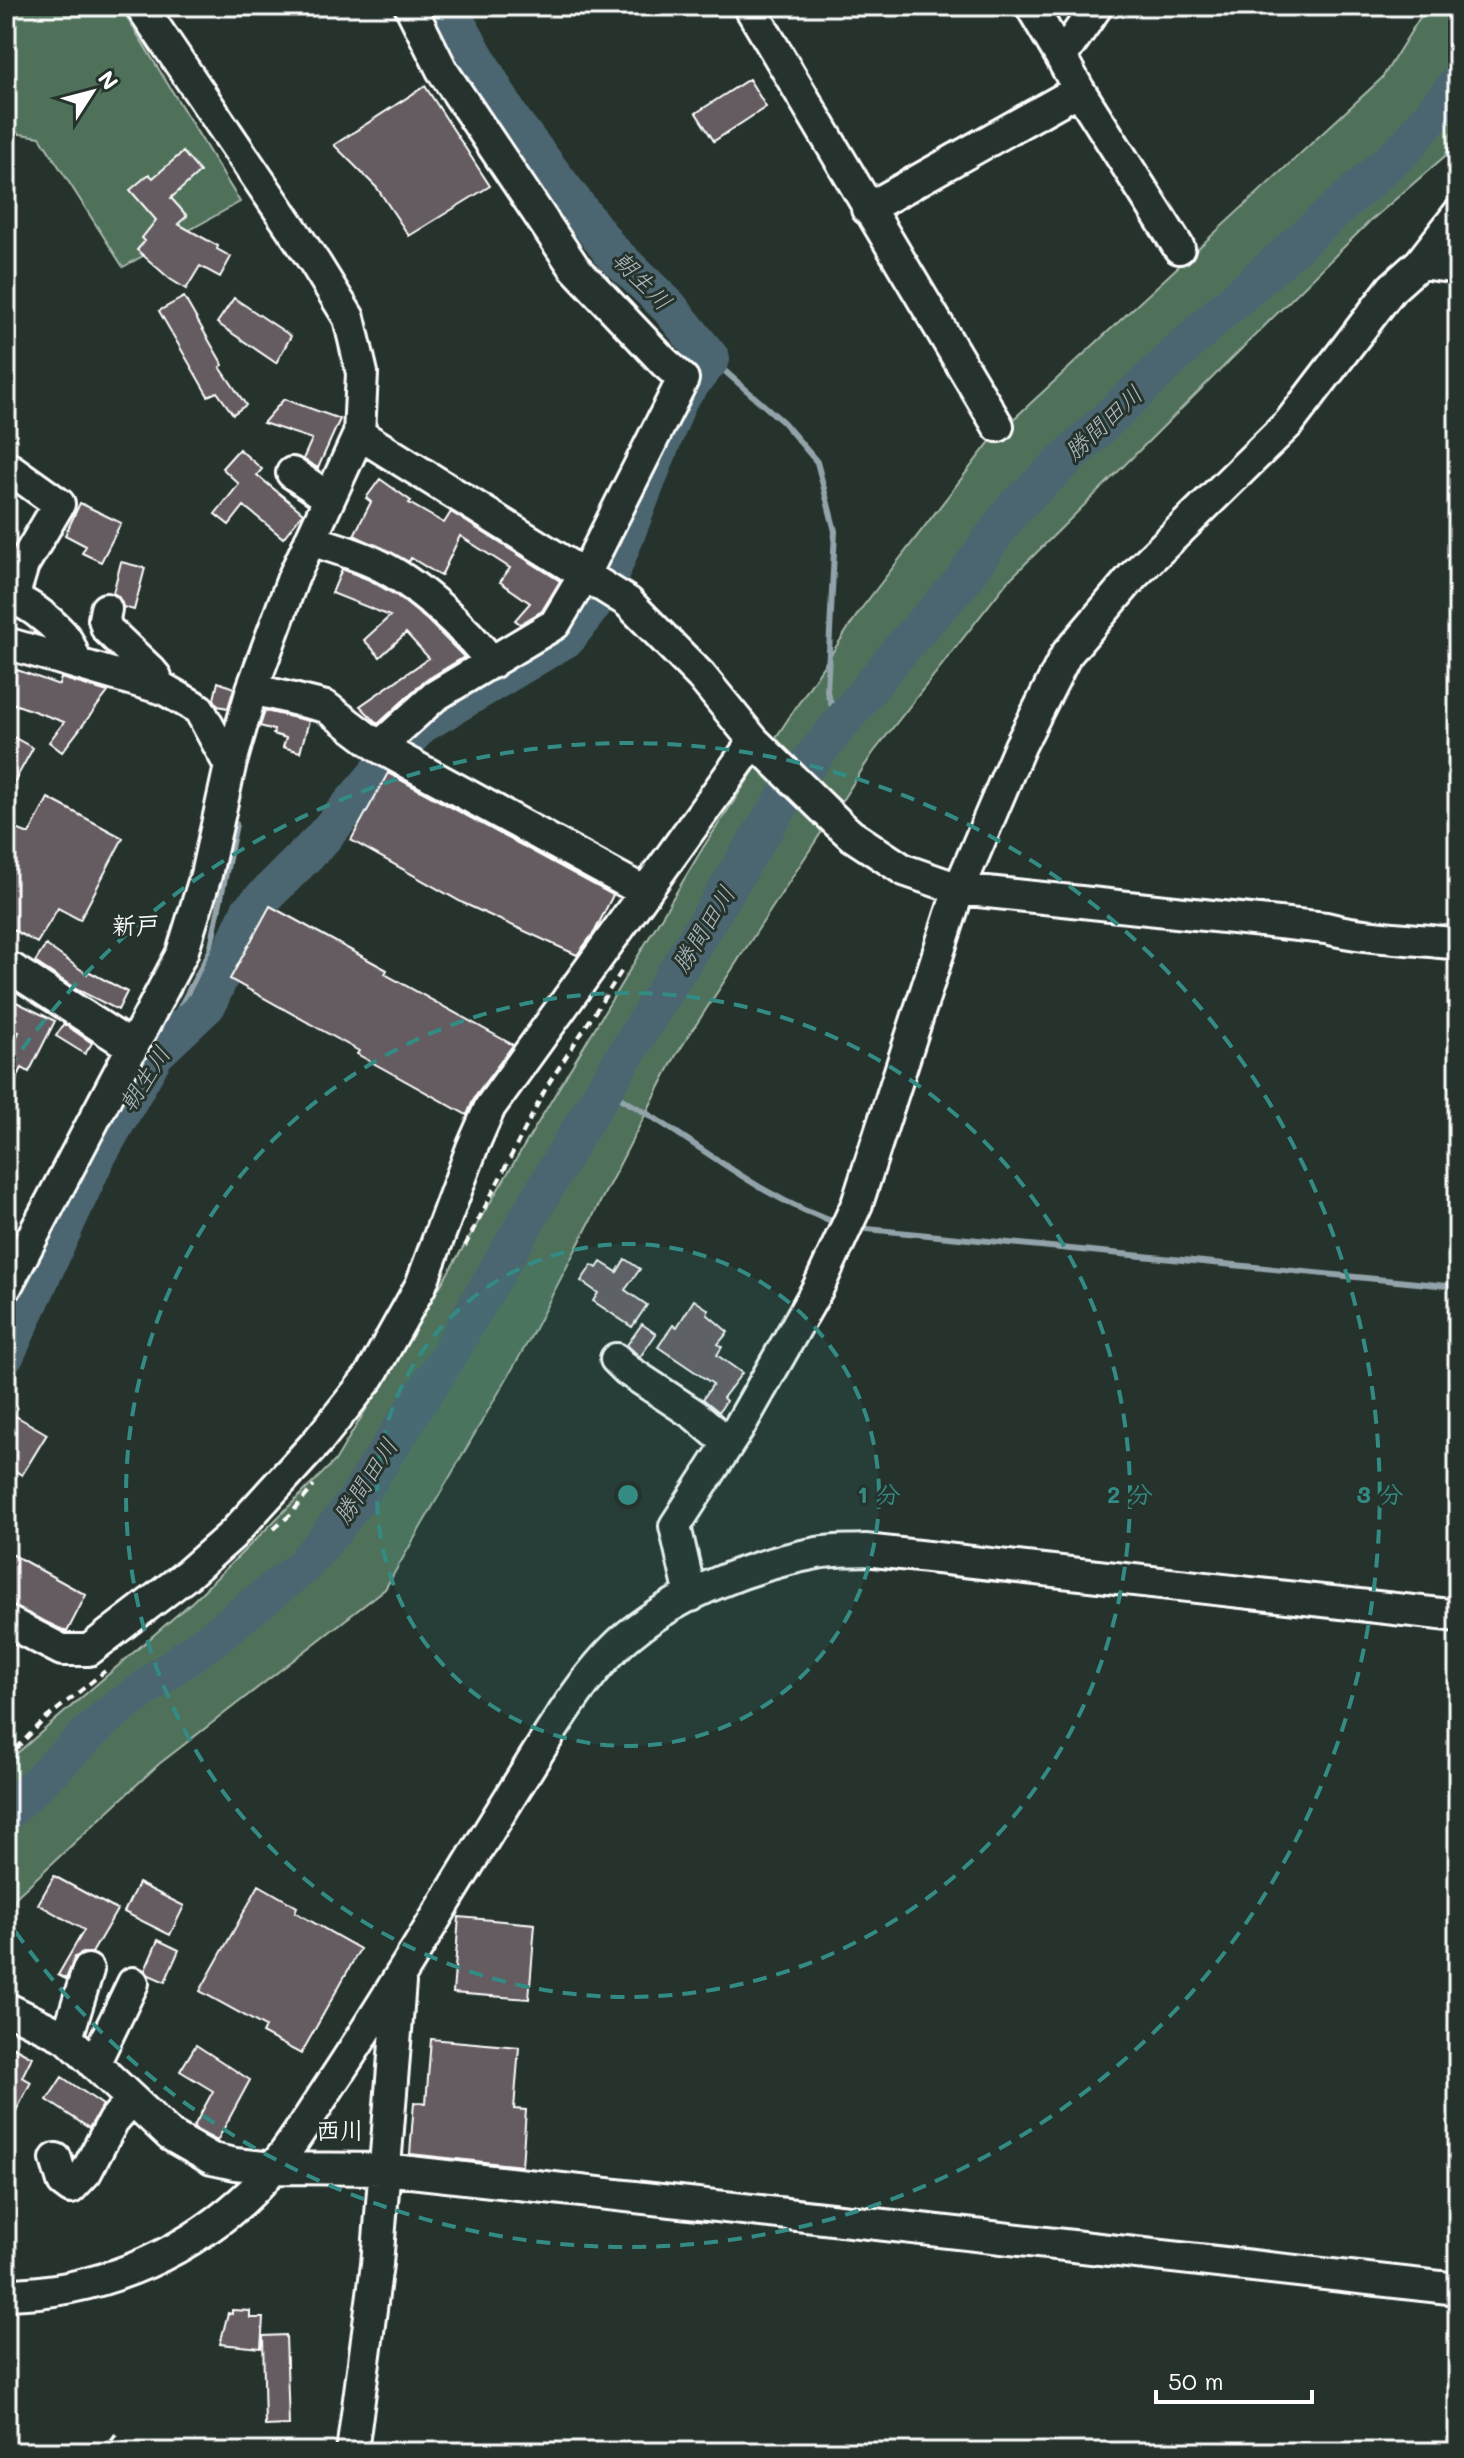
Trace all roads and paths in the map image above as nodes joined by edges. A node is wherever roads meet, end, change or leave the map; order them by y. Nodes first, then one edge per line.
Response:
1 (141, 6) edge
2 (410, 6) edge
3 (749, 6) edge
4 (1031, 6) edge
5 (1097, 6) edge
6 (1061, 57) junction
7 (1079, 90) junction
8 (867, 209) junction
9 (1458, 214) edge
10 (1179, 248) dead end
11 (1420, 263) junction
12 (1458, 268) edge
13 (998, 426) dead end
14 (359, 434) junction
15 (6, 466) edge
16 (292, 473) dead end
17 (329, 498) junction
18 (310, 540) junction
19 (585, 574) junction
20 (10, 598) edge
21 (106, 609) dead end
22 (6, 643) edge
23 (492, 663) junction
24 (77, 664) junction
25 (156, 686) junction
26 (252, 689) junction
27 (754, 741) junction
28 (379, 747) junction
29 (230, 766) junction
30 (959, 889) junction
31 (645, 892) junction
32 (1458, 944) edge
33 (6, 974) edge
34 (132, 1047) junction
35 (6, 1287) edge
36 (616, 1359) dead end
37 (728, 1443) junction
38 (691, 1596) junction
39 (1458, 1616) edge
40 (6, 1621) edge
41 (88, 1970) dead end
42 (400, 1976) junction
43 (133, 1983) dead end
44 (6, 2008) edge
45 (67, 2038) junction
46 (94, 2064) junction
47 (132, 2099) junction
48 (56, 2159) dead end
49 (275, 2168) junction
50 (384, 2169) junction
51 (1458, 2289) edge
52 (6, 2294) edge
53 (119, 2430) dead end
54 (103, 2452) edge
55 (352, 2452) edge

1 - 14 street
2 - 19 street
3 - 8 street
4 - 6 street
5 - 6 street
6 - 7 street
7 - 8 street
7 - 10 street
8 - 13 street
9 - 11 street
11 - 12 street
11 - 30 street
14 - 17 street
14 - 19 street
15 - 20 street
16 - 17 street
17 - 18 street
18 - 23 street
18 - 26 street
19 - 23 street
19 - 27 street
20 - 24 street
21 - 25 street
22 - 24 street
23 - 28 street
24 - 25 street
25 - 29 street
26 - 28 street
26 - 29 street
27 - 30 street
27 - 31 street
28 - 31 street
29 - 34 street
30 - 32 street
30 - 37 street
31 - 40 street
33 - 34 street
34 - 35 street
36 - 37 street
37 - 38 street
38 - 39 street
38 - 42 street
41 - 45 street
42 - 49 street
42 - 50 street
43 - 46 street
44 - 45 street
45 - 46 street
46 - 47 street
47 - 48 street
47 - 49 street
49 - 50 street
49 - 52 street
50 - 51 street
50 - 55 street
53 - 54 path

